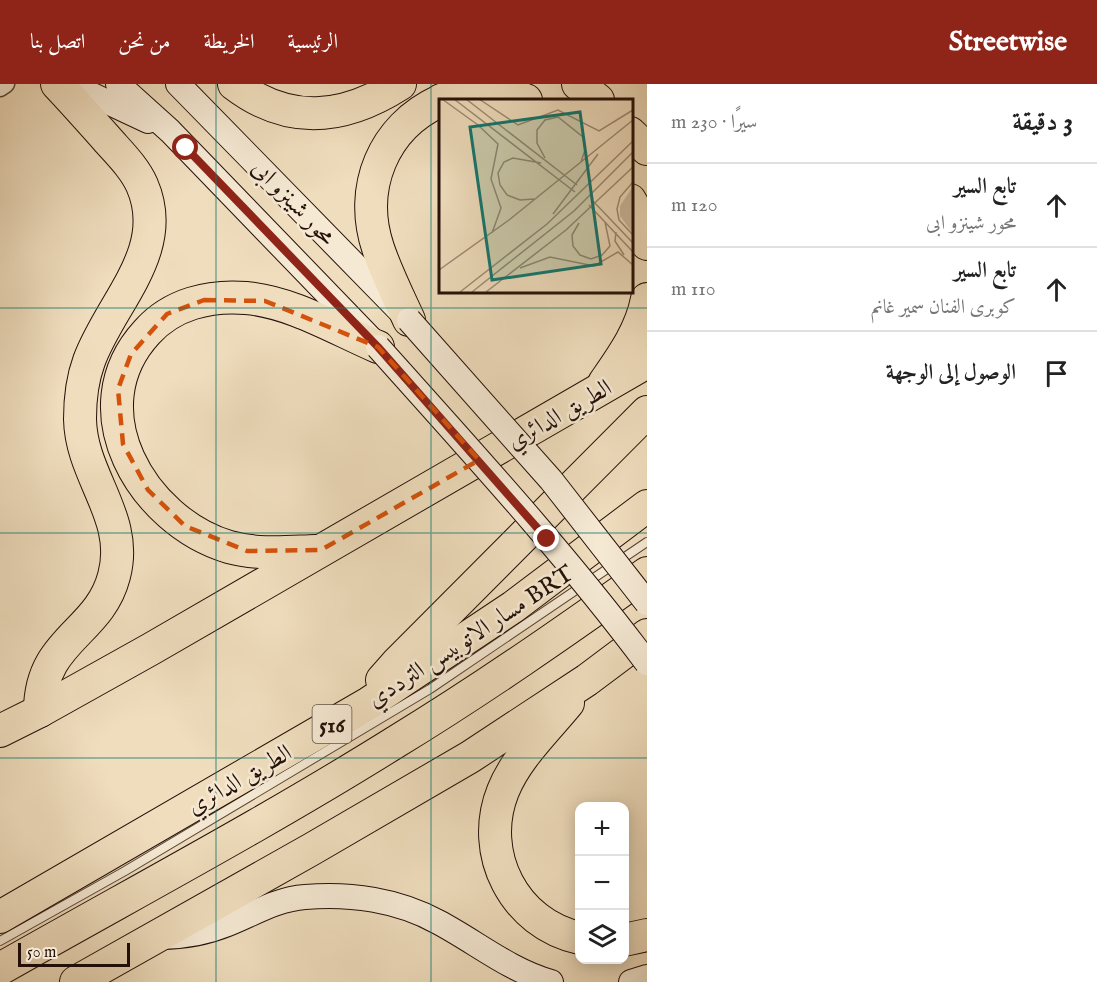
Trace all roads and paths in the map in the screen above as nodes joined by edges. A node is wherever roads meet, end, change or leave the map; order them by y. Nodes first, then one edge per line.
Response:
1 (6, 84) edge
2 (57, 84) edge
3 (69, 84) edge
4 (118, 84) edge
5 (178, 84) edge
6 (234, 84) edge
7 (400, 84) edge
8 (578, 84) edge
9 (0, 88) edge
10 (191, 93) edge
11 (447, 99) edge
12 (522, 99) edge
13 (597, 99) edge
14 (439, 102) edge
15 (170, 131) junction
16 (632, 135) edge
17 (647, 149) edge
18 (632, 204) edge
19 (647, 244) edge
20 (647, 299) edge
21 (409, 320) junction
22 (378, 347) junction
23 (647, 362) edge
24 (600, 390) junction
25 (647, 412) edge
26 (647, 506) edge
27 (647, 542) edge
28 (321, 550) junction
29 (647, 573) edge
30 (647, 603) edge
31 (647, 635) edge
32 (647, 663) edge
33 (587, 680) junction
34 (369, 703) junction
35 (40, 711) junction
36 (0, 731) edge
37 (0, 917) edge
38 (647, 935) edge
39 (156, 937) junction
40 (575, 937) edge
41 (629, 939) edge
42 (0, 941) edge
43 (0, 969) edge
44 (647, 977) edge
45 (76, 982) edge
46 (551, 982) edge
47 (631, 982) edge

1 - 9 street
2 - 35 highway
3 - 15 main road
4 - 15 main road, محور شينزو ابى
5 - 10 main road, محور شينزو ابى
6 - 7 highway
8 - 13 highway
10 - 21 main road, محور شينزو ابى
11 - 12 highway
14 - 21 highway
15 - 22 main road, محور شينزو ابى
16 - 17 highway
18 - 19 highway
20 - 24 highway
21 - 30 main road, محور شينزو ابى, bridge
22 - 28 highway
22 - 32 main road, محور شينزو ابى, bridge
23 - 24 highway, الطريق الدائري
24 - 28 highway, الطريق الدائري
25 - 34 highway
26 - 34 highway, الطريق الدائري / 516
27 - 42 lane, مسار الاتوبيس الترددي BRT
28 - 35 highway, الطريق الدائري
29 - 43 highway, الطريق الدائري / 516
31 - 33 highway
33 - 39 highway
33 - 40 highway
34 - 37 highway, الطريق الدائري / 516
35 - 36 highway, الطريق الدائري
38 - 41 highway
39 - 45 highway
39 - 46 main road
44 - 47 main road

